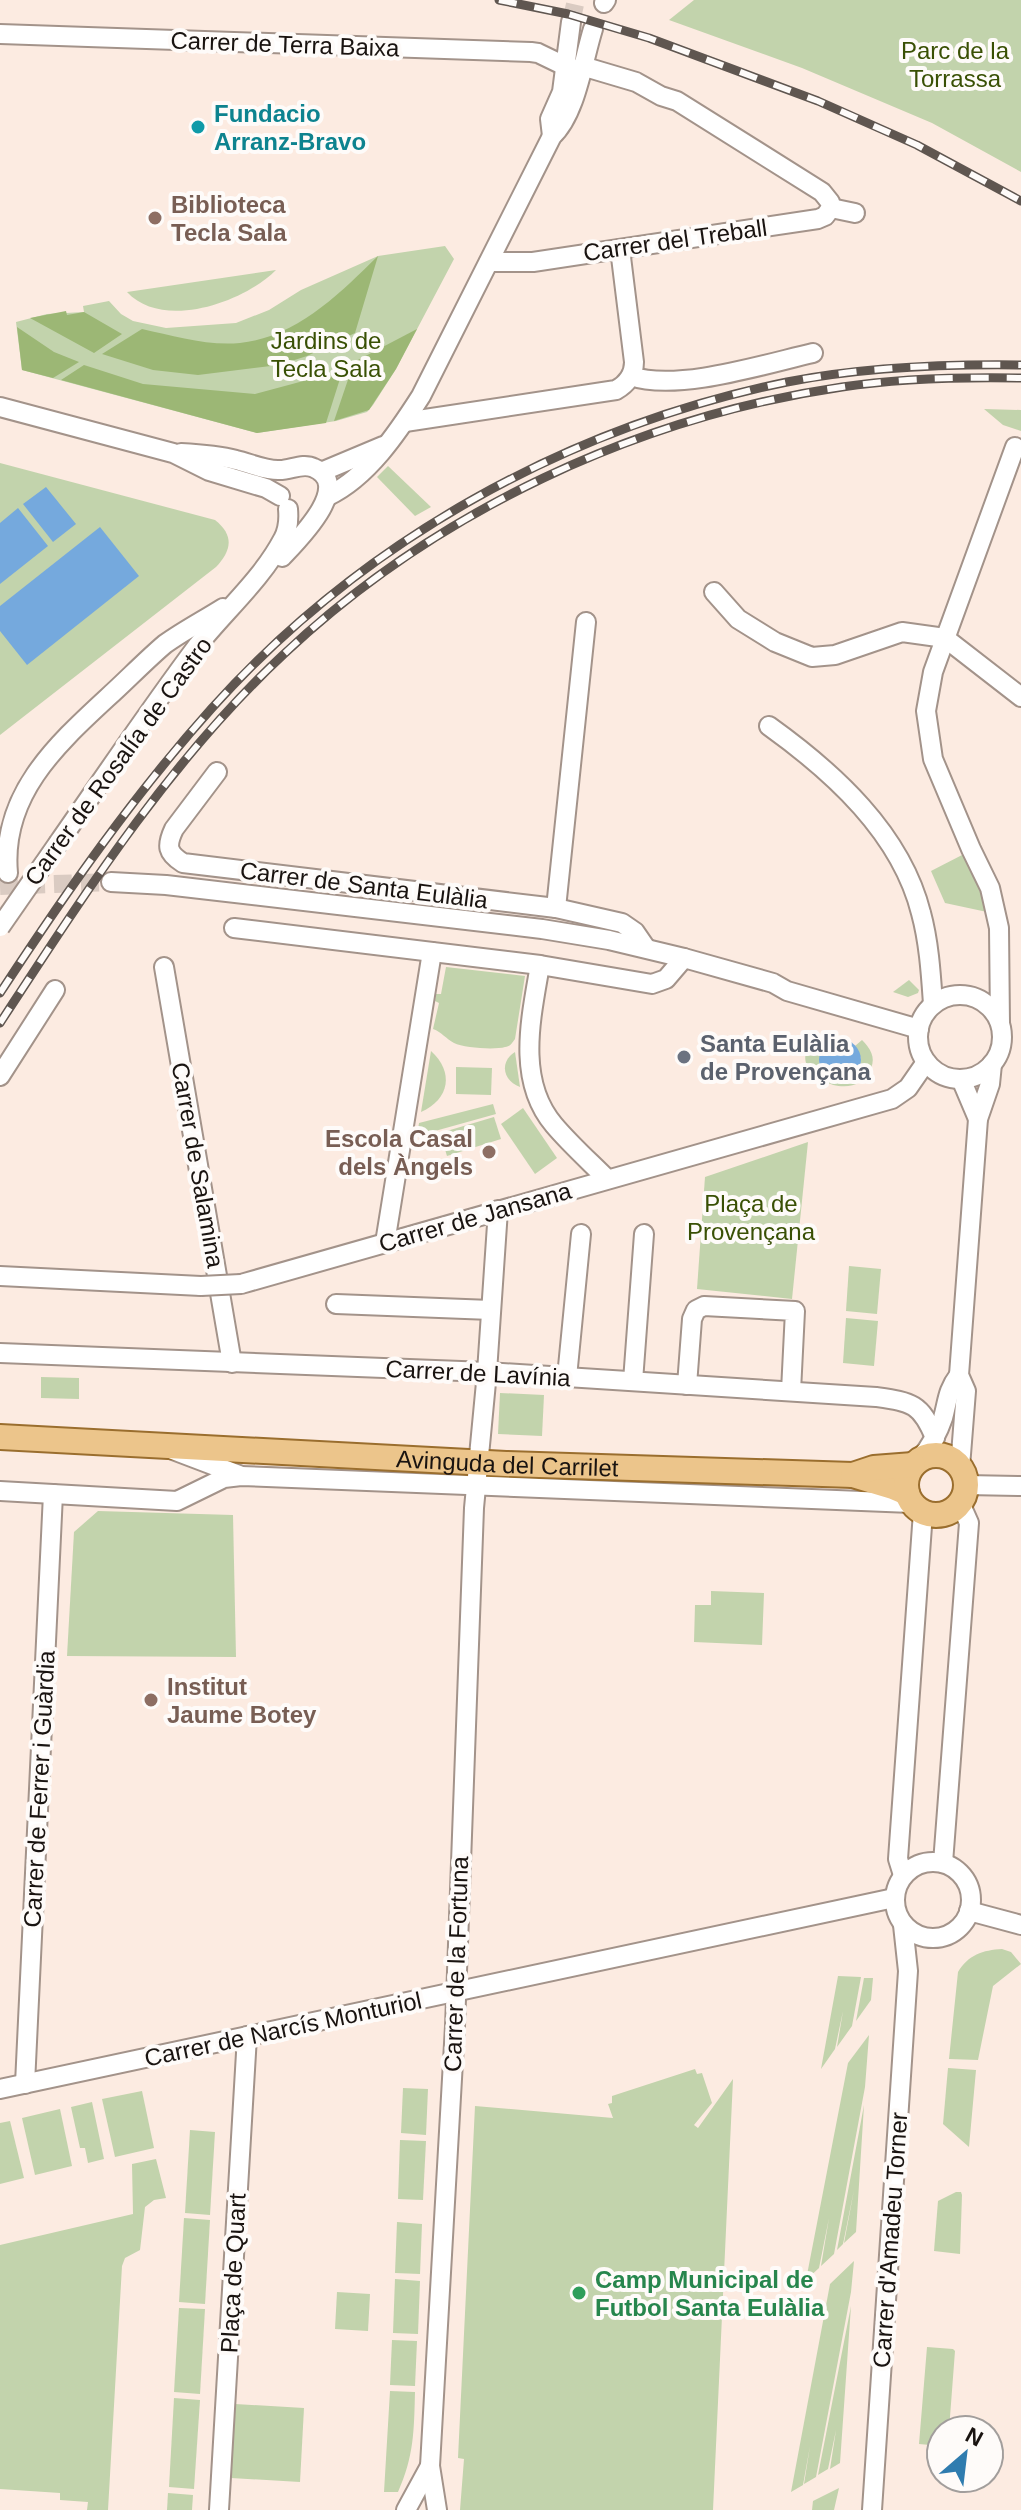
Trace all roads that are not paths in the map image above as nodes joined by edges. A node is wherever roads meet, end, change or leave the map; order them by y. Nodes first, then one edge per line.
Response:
1 (571, 22) tunnel mouth
2 (593, 29) tunnel mouth
3 (0, 34) edge
4 (574, 67) junction
5 (831, 208) junction
6 (855, 213) dead end
7 (620, 249) junction
8 (489, 262) junction
9 (813, 353) dead end
10 (631, 376) junction
11 (0, 407) edge
12 (405, 422) junction
13 (385, 444) junction
14 (1015, 447) dead end
15 (173, 453) junction
16 (291, 469) junction
17 (321, 472) junction
18 (284, 503) junction
19 (324, 503) junction
20 (261, 573) junction
21 (714, 592) dead end
22 (239, 598) junction
23 (586, 622) dead end
24 (945, 638) junction
25 (1021, 697) edge
26 (769, 726) dead end
27 (217, 772) dead end
28 (8, 873) dead end
29 (111, 882) tunnel mouth
30 (556, 908) junction
31 (0, 927) edge
32 (234, 928) dead end
33 (646, 948) junction
34 (432, 952) junction
35 (684, 958) junction
36 (540, 965) junction
37 (164, 967) dead end
38 (55, 990) dead end
39 (933, 1004) junction
40 (1000, 1023) junction
41 (919, 1029) junction
42 (1001, 1046) junction
43 (1021, 1050) edge
44 (926, 1062) junction
45 (992, 1064) junction
46 (0, 1076) edge
47 (961, 1079) junction
48 (978, 1119) junction
49 (606, 1178) junction
50 (498, 1210) junction
51 (581, 1234) dead end
52 (644, 1234) dead end
53 (385, 1243) junction
54 (0, 1276) edge
55 (336, 1304) dead end
56 (491, 1310) junction
57 (0, 1353) edge
58 (232, 1363) junction
59 (487, 1372) junction
60 (959, 1375) junction
61 (567, 1377) junction
62 (633, 1381) junction
63 (687, 1385) junction
64 (791, 1391) junction
65 (0, 1437) edge
66 (935, 1438) junction
67 (163, 1446) junction
68 (917, 1462) junction
69 (477, 1474) junction
70 (853, 1475) junction
71 (241, 1476) junction
72 (962, 1485) junction
73 (1021, 1486) edge
74 (0, 1491) edge
75 (53, 1494) junction
76 (914, 1503) junction
77 (943, 1863) junction
78 (903, 1875) junction
79 (894, 1898) junction
80 (969, 1911) junction
81 (903, 1925) junction
82 (1021, 1925) edge
83 (929, 1938) junction
84 (908, 1971) junction
85 (456, 1992) junction
86 (247, 2036) junction
87 (25, 2084) junction
88 (0, 2089) edge
89 (430, 2466) junction
90 (219, 2510) edge
91 (406, 2510) edge
92 (437, 2510) edge
93 (872, 2510) edge

1 - 4 street, Carrer de Rosalía de Castro
2 - 4 street, Carrer de Rosalía de Castro
3 - 4 street, Carrer de Terra Baixa
4 - 5 street, Carrer de Terra Baixa
4 - 8 street, Carrer de Rosalía de Castro
5 - 6 street
5 - 7 street, Carrer del Treball
7 - 8 street, Carrer del Treball
7 - 10 street
8 - 12 street, Carrer de Rosalía de Castro
9 - 10 street
10 - 12 street
11 - 15 street
12 - 13 street, Carrer de Rosalía de Castro
13 - 17 street, Carrer de Rosalía de Castro
13 - 19 street, Carrer de Rosalía de Castro
14 - 24 street
15 - 16 street
15 - 18 street
16 - 17 street
16 - 18 street
17 - 19 street
18 - 19 street
18 - 20 street, Carrer de Rosalía de Castro
19 - 20 street, Carrer de Rosalía de Castro
20 - 22 street, Carrer de Rosalía de Castro
21 - 24 street
22 - 28 street, Carrer de Rosalía de Castro
22 - 31 street, Carrer de Rosalía de Castro, bridge
23 - 30 street
24 - 25 street
24 - 40 street
26 - 39 street
27 - 30 street, Carrer de Santa Eulàlia
29 - 33 street, Carrer de Santa Eulàlia
30 - 33 street, Carrer de Santa Eulàlia
32 - 34 street
33 - 35 street, Carrer de Santa Eulàlia
34 - 36 street
34 - 53 street
35 - 36 street
35 - 41 street, Carrer de Santa Eulàlia
36 - 49 street
37 - 58 street, Carrer de Salamina
38 - 46 street
39 - 40 street
39 - 41 street
40 - 42 street
41 - 44 street
42 - 43 street
42 - 45 street
44 - 47 street
44 - 49 street, Carrer de Jansana
45 - 47 street
45 - 48 street
47 - 48 street
48 - 60 street
49 - 50 street, Carrer de Jansana
50 - 53 street, Carrer de Jansana
50 - 56 street, Carrer de la Fortuna
51 - 61 street
52 - 62 street
53 - 54 street, Carrer de Jansana, bridge
55 - 56 street
56 - 59 street, Carrer de la Fortuna
57 - 58 street, Carrer de Lavínia
58 - 59 street, Carrer de Lavínia
59 - 61 street, Carrer de Lavínia
59 - 69 street, Carrer de la Fortuna
60 - 66 street
60 - 72 street
61 - 62 street, Carrer de Lavínia
62 - 63 street, Carrer de Lavínia
63 - 64 street, Carrer de Lavínia
63 - 64 street
64 - 66 street, Carrer de Lavínia
65 - 67 main road, Avinguda del Carrilet
66 - 68 street
67 - 69 main road, Avinguda del Carrilet
67 - 71 street, Avinguda del Carrilet
68 - 70 main road
68 - 72 main road
68 - 76 main road
69 - 70 main road, Avinguda del Carrilet
69 - 71 street, Avinguda del Carrilet
69 - 76 street, Avinguda del Carrilet
69 - 85 street, Carrer de la Fortuna
70 - 76 main road
71 - 75 street, Avinguda del Carrilet
72 - 73 street
72 - 76 main road
72 - 77 street
74 - 75 street, Avinguda del Carrilet
75 - 87 street, Carrer de Ferrer i Guàrdia
76 - 78 street
77 - 78 street
77 - 80 street
78 - 79 street
79 - 81 street
79 - 85 street, Carrer de Narcís Monturiol
80 - 82 street
80 - 83 street
81 - 83 street
81 - 84 street, Carrer d'Amadeu Torner
83 - 84 street, Carrer d'Amadeu Torner
84 - 93 street, Carrer d'Amadeu Torner
85 - 86 street, Carrer de Narcís Monturiol
85 - 89 street, Carrer de la Fortuna
86 - 87 street, Carrer de Narcís Monturiol
86 - 90 street, Plaça de Quart
87 - 88 street, Carrer de Narcís Monturiol
89 - 91 street, Carrer de la Fortuna
89 - 92 street, Carrer de la Fortuna

